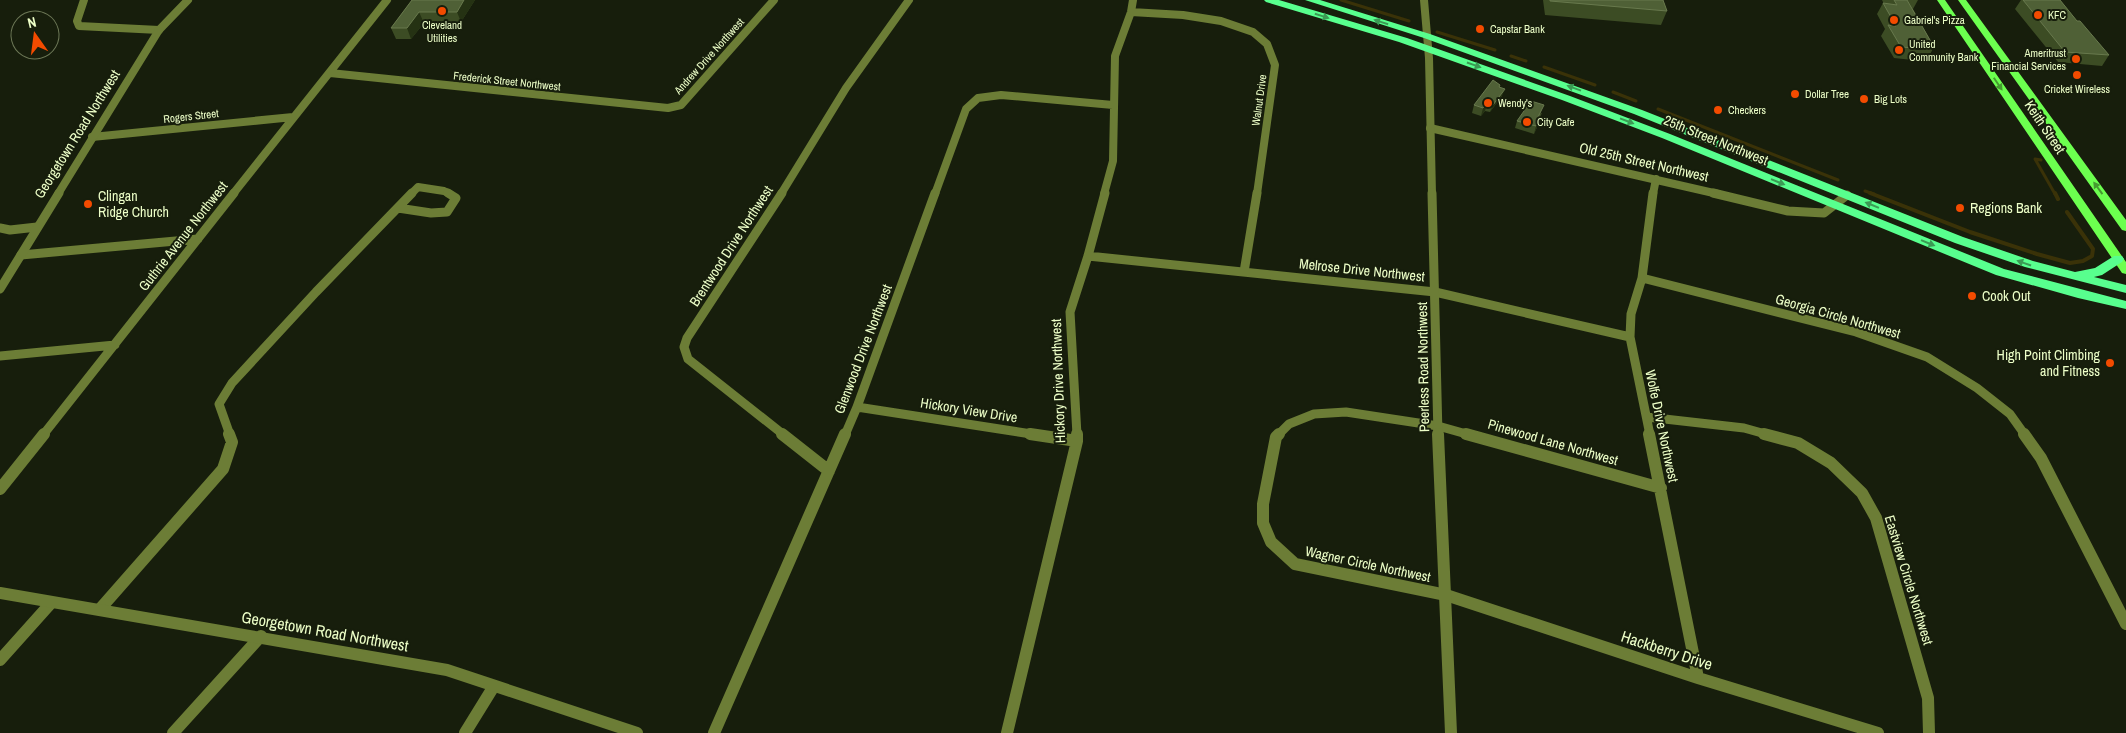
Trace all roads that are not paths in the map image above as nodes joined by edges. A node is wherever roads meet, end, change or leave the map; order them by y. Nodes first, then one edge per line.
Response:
1 (84, 0) edge
2 (188, 0) edge
3 (387, 0) edge
4 (774, 0) edge
5 (909, 0) edge
6 (1133, 0) edge
7 (1268, 0) edge
8 (1310, 0) edge
9 (1424, 0) edge
10 (1941, 0) edge
11 (1955, 0) edge
12 (1962, 0) edge
13 (1131, 12) junction
14 (1979, 23) junction
15 (159, 30) junction
16 (1427, 36) junction
17 (1428, 50) junction
18 (330, 72) junction
19 (680, 105) joint
20 (1113, 105) junction
21 (293, 117) junction
22 (1430, 128) junction
23 (92, 137) junction
24 (1656, 179) junction
25 (1847, 195) junction
26 (1835, 206) junction
27 (398, 208) junction
28 (37, 227) junction
29 (0, 228) edge
30 (2126, 228) edge
31 (198, 239) junction
32 (21, 254) junction
33 (1088, 256) junction
34 (2118, 259) junction
35 (2126, 270) edge
36 (1244, 272) junction
37 (2070, 276) junction
38 (1642, 278) junction
39 (0, 289) edge
40 (2126, 289) edge
41 (1435, 292) junction
42 (2078, 294) junction
43 (2126, 305) edge
44 (2126, 314) edge
45 (1630, 337) junction
46 (115, 345) junction
47 (0, 356) edge
48 (857, 407) junction
49 (1647, 417) junction
50 (1438, 426) junction
51 (1077, 441) junction
52 (829, 472) junction
53 (1661, 488) junction
54 (0, 489) edge
55 (0, 593) edge
56 (1446, 595) junction
57 (51, 603) junction
58 (100, 609) junction
59 (2126, 624) edge
60 (261, 636) junction
61 (0, 660) edge
62 (1698, 678) junction
63 (494, 686) junction
64 (173, 733) edge
65 (465, 733) edge
66 (637, 733) edge
67 (714, 733) edge
68 (1007, 733) edge
69 (1451, 733) edge
70 (1878, 733) edge
71 (1929, 733) edge

1 - 15 street
2 - 15 street, Georgetown Road Northwest
3 - 18 street, Guthrie Avenue Northwest
4 - 19 street, Andrew Drive Northwest
5 - 52 street, Brentwood Drive Northwest
6 - 13 street, Hickory Drive Northwest
7 -> 17 highway, 25th Street Northwest
16 -> 8 highway, 25th Street Northwest
9 - 16 street, Peerless Road Northwest
10 -> 34 main road, Keith Street
11 - 14 main road
12 - 14 main road, Keith Street
13 - 20 street, Hickory Drive Northwest
13 - 36 street, Walnut Drive
30 -> 14 main road, Keith Street
15 - 23 street, Georgetown Road Northwest
16 - 17 street, Peerless Road Northwest
25 -> 16 highway, 25th Street Northwest
17 - 22 street, Peerless Road Northwest
17 -> 26 highway, 25th Street Northwest
18 - 19 street, Frederick Street Northwest
18 - 21 street, Guthrie Avenue Northwest
20 - 33 street, Hickory Drive Northwest
20 - 48 street, Glenwood Drive Northwest
21 - 23 street, Rogers Street
21 - 31 street, Guthrie Avenue Northwest
22 - 24 street, Old 25th Street Northwest
22 - 41 street, Peerless Road Northwest
23 - 28 street, Georgetown Road Northwest
24 - 26 street, Old 25th Street Northwest
24 - 38 street, Wolfe Drive Northwest
25 - 26 street, Old 25th Street Northwest
37 -> 25 highway, 25th Street Northwest
26 -> 42 highway, 25th Street Northwest
27 - 27 street
27 - 58 street
28 - 29 street
28 - 32 street, Georgetown Road Northwest
31 - 32 street
31 - 46 street, Guthrie Avenue Northwest
32 - 39 street, Georgetown Road Northwest
33 - 36 street, Melrose Drive Northwest
33 - 51 street, Hickory Drive Northwest
34 - 35 main road, Keith Street
34 - 37 highway
36 - 41 street, Melrose Drive Northwest
37 - 40 highway, 25th Street Northwest
38 - 45 street, Wolfe Drive Northwest
38 - 59 street, Georgia Circle Northwest
41 - 45 street, Melrose Drive Northwest
41 - 50 street, Peerless Road Northwest
42 - 43 highway, 25th Street Northwest
42 - 44 highway
45 - 49 street, Wolfe Drive Northwest
46 - 47 street
46 - 54 street, Guthrie Avenue Northwest
48 - 51 street, Hickory View Drive
48 - 52 street, Glenwood Drive Northwest
49 - 53 street, Wolfe Drive Northwest
49 - 71 street, Eastview Circle Northwest
50 - 53 street, Pinewood Lane Northwest
50 - 56 street, Peerless Road Northwest
50 - 56 street, Wagner Circle Northwest
51 - 68 street, Hickory Drive Northwest
52 - 67 street, Glenwood Drive Northwest
53 - 62 street, Wolfe Drive Northwest
55 - 57 street, Georgetown Road Northwest
56 - 62 street, Hackberry Drive
56 - 69 street, Peerless Road Northwest
57 - 58 street, Georgetown Road Northwest
57 - 61 street
58 - 60 street, Georgetown Road Northwest
60 - 63 street, Georgetown Road Northwest
60 - 64 street
62 - 70 street, Hackberry Drive
63 - 65 street
63 - 66 street, Georgetown Road Northwest

